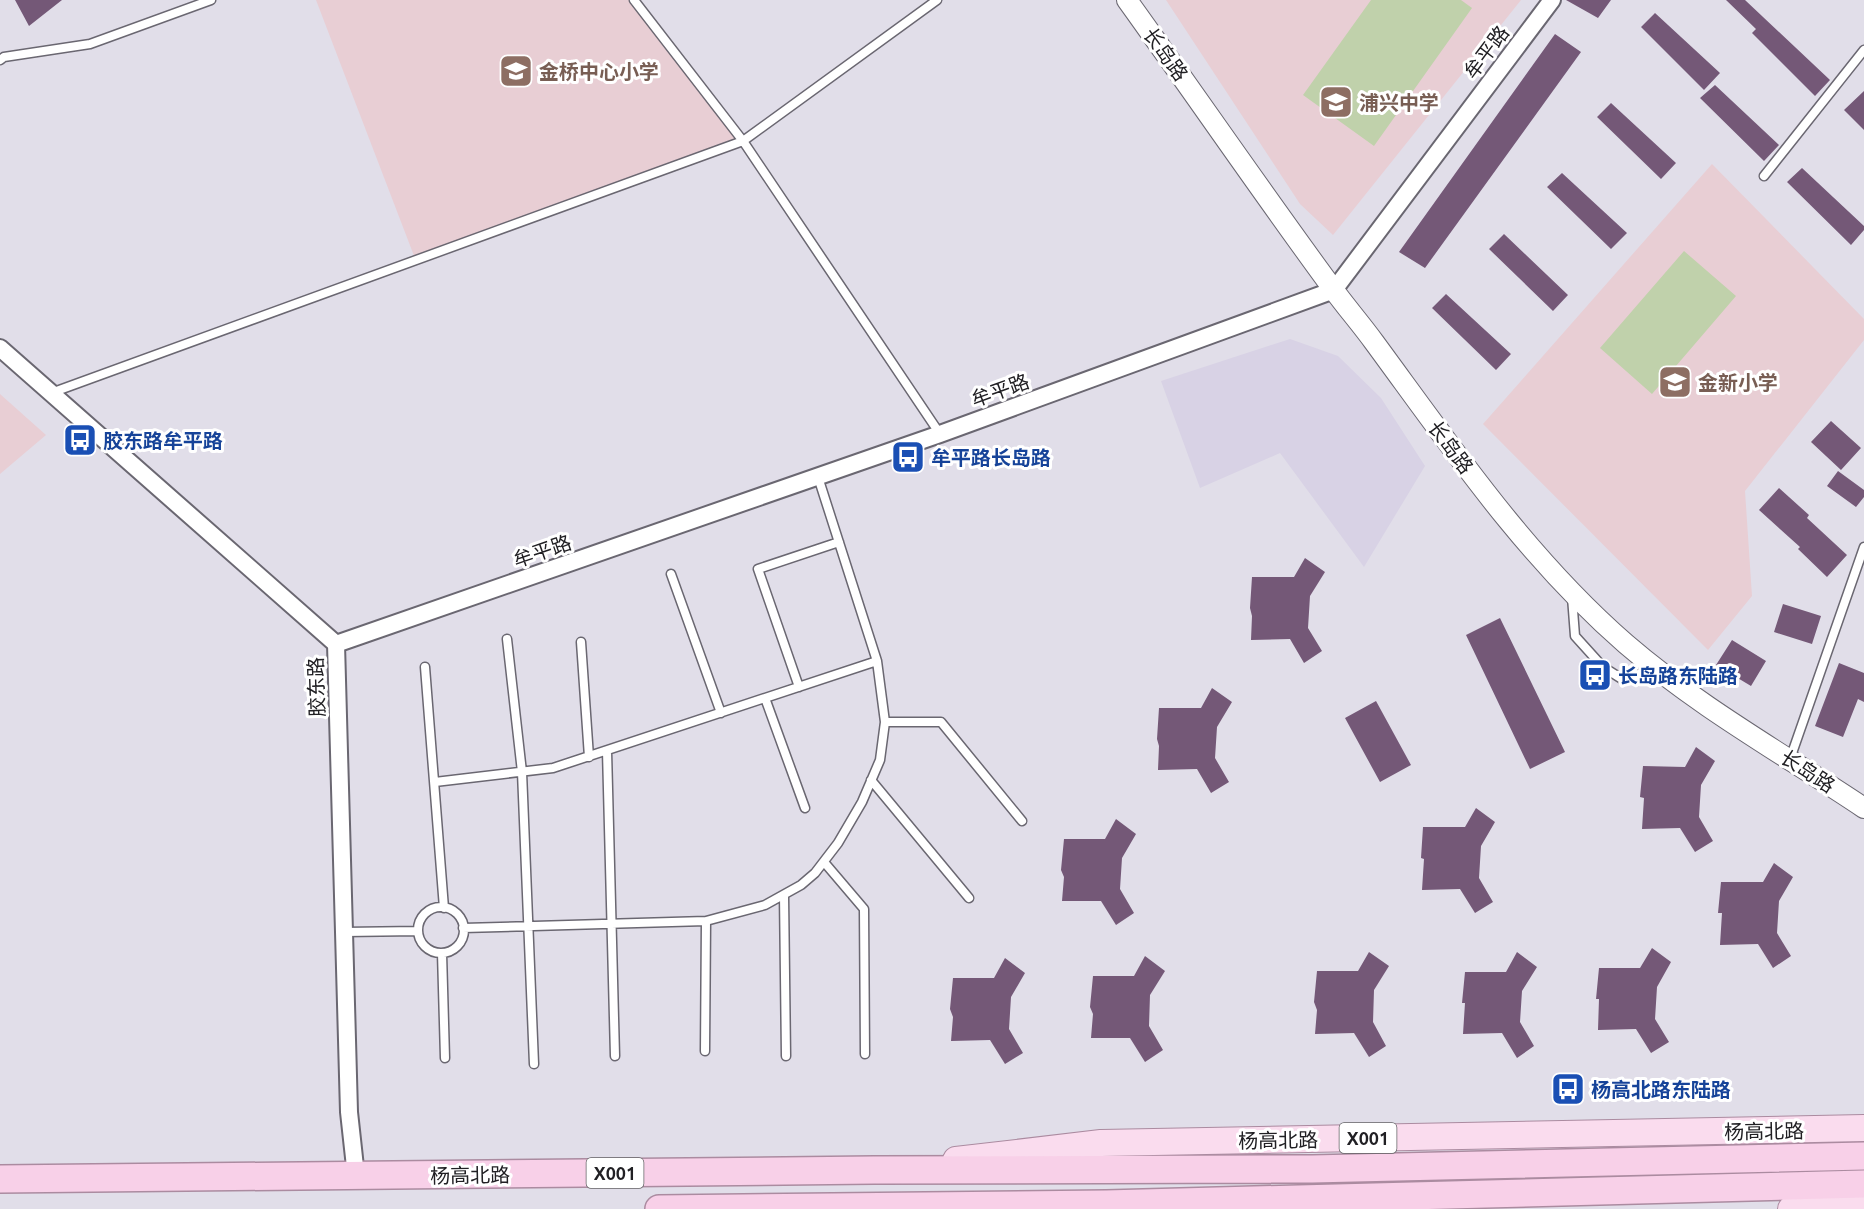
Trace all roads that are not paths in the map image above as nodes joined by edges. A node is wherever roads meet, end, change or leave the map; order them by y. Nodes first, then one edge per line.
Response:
1 (211, 0) edge
2 (634, 0) edge
3 (937, 0) edge
4 (1127, 0) edge
5 (1550, 1) edge
6 (1864, 50) edge
7 (0, 60) edge
8 (743, 141) junction
9 (1764, 176) dead end
10 (1334, 290) junction
11 (0, 348) edge
12 (51, 393) junction
13 (940, 435) junction
14 (818, 477) junction
15 (839, 542) junction
16 (1864, 547) edge
17 (671, 574) dead end
18 (1571, 591) junction
19 (507, 639) dead end
20 (581, 642) dead end
21 (336, 644) junction
22 (877, 661) junction
23 (425, 667) dead end
24 (1658, 668) junction
25 (799, 687) junction
26 (765, 698) junction
27 (721, 713) junction
28 (885, 722) junction
29 (607, 751) junction
30 (589, 757) junction
31 (1790, 759) junction
32 (522, 772) junction
33 (872, 780) junction
34 (435, 782) junction
35 (805, 808) dead end
36 (1864, 808) edge
37 (1022, 821) dead end
38 (824, 862) junction
39 (784, 895) junction
40 (969, 898) dead end
41 (444, 908) junction
42 (706, 921) junction
43 (612, 923) junction
44 (528, 926) junction
45 (464, 928) junction
46 (418, 931) junction
47 (344, 932) junction
48 (442, 953) junction
49 (705, 1051) dead end
50 (865, 1054) dead end
51 (615, 1056) dead end
52 (786, 1056) dead end
53 (445, 1058) dead end
54 (534, 1064) dead end
55 (1864, 1128) edge
56 (1864, 1156) edge
57 (873, 1170) junction
58 (0, 1171) edge
59 (356, 1176) junction
60 (0, 1179) edge
61 (67, 1179) junction
62 (1864, 1184) edge
63 (873, 1206) junction
64 (1864, 1206) edge
65 (659, 1209) edge
66 (903, 1209) edge
67 (1791, 1209) edge

1 - 7 lane
2 - 8 lane
3 - 8 lane
4 - 10 street, 长岛路
5 - 10 street, 牟平路
6 - 9 lane
8 - 12 lane
8 - 13 lane
10 - 13 street, 牟平路
10 - 18 street, 长岛路
11 - 12 street, 胶东路
12 - 21 street, 胶东路
13 - 14 street, 牟平路
14 - 15 lane
14 - 21 street, 牟平路
15 - 22 lane
15 - 25 lane
16 - 31 lane
17 - 27 lane
18 - 24 street, 长岛路
18 - 24 lane
19 - 32 lane
20 - 30 lane
21 - 47 street, 胶东路
22 - 25 lane
22 - 28 lane
23 - 34 lane
24 - 31 street, 长岛路
25 - 26 lane
26 - 27 lane
26 - 35 lane
27 - 29 lane
28 - 33 lane
28 - 37 lane
29 - 30 lane
29 - 43 lane
30 - 32 lane
31 - 36 street, 长岛路
32 - 34 lane
32 - 44 lane
33 - 38 lane
33 - 40 lane
34 - 41 lane
38 - 39 lane
38 - 50 lane
39 - 42 lane
39 - 52 lane
41 - 45 lane
41 - 46 lane
42 - 43 lane
42 - 49 lane
43 - 44 lane
43 - 51 lane
44 - 45 lane
44 - 54 lane
45 - 48 lane
46 - 47 lane
46 - 48 lane
47 - 59 street, 胶东路
48 - 53 lane
55 - 57 main road, 杨高北路 / X001
56 - 57 highway, 杨高北路 / X001
57 - 59 highway, 杨高北路 / X001
58 - 61 main road, 杨高北路 / X001
59 - 61 highway, 杨高北路 / X001
60 - 61 highway, 杨高北路 / X001
62 - 63 highway, X001
63 - 65 highway, X001
63 - 66 main road, X001
64 - 67 main road

